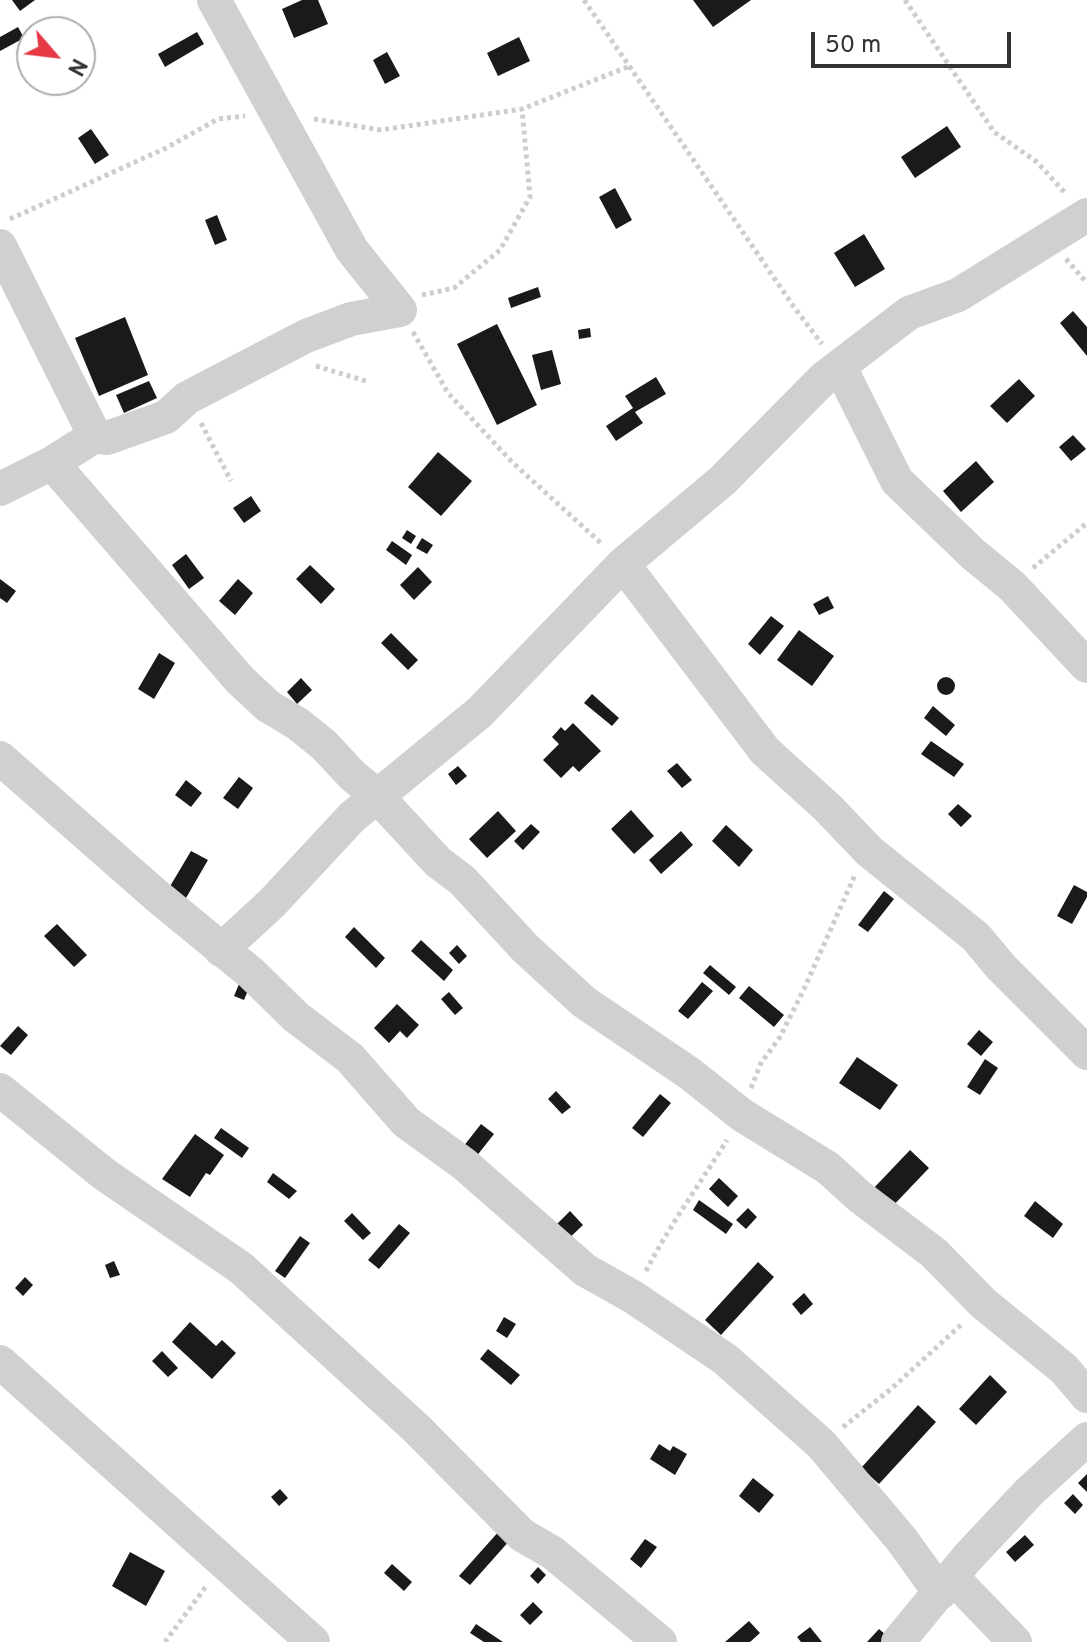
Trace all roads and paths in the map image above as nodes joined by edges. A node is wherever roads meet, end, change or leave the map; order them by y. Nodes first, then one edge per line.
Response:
1 (214, 0) edge
2 (584, 0) edge
3 (905, 0) edge
4 (522, 109) dead end
5 (1079, 207) edge
6 (0, 246) edge
7 (400, 310) junction
8 (273, 352) junction
9 (840, 367) junction
10 (369, 382) dead end
11 (187, 398) junction
12 (95, 436) junction
13 (52, 463) junction
14 (231, 481) dead end
15 (0, 489) edge
16 (1087, 523) edge
17 (623, 564) junction
18 (1012, 586) junction
19 (1087, 666) edge
20 (0, 758) edge
21 (376, 795) junction
22 (869, 851) junction
23 (221, 950) junction
24 (1087, 1053) edge
25 (0, 1090) edge
26 (742, 1115) junction
27 (633, 1297) junction
28 (983, 1303) junction
29 (0, 1362) edge
30 (1087, 1396) edge
31 (1087, 1439) edge
32 (821, 1444) junction
33 (225, 1561) junction
34 (946, 1585) junction
35 (165, 1642) edge
36 (313, 1642) edge
37 (660, 1642) edge
38 (898, 1642) edge
39 (1015, 1642) edge

1 - 7 street
2 - 9 path
3 - 5 path
4 - 7 path
5 - 9 street
6 - 12 street
7 - 8 street
7 - 17 path
8 - 10 path
8 - 11 street
9 - 17 street
9 - 18 street
11 - 12 street
11 - 14 path
12 - 13 street
13 - 15 street
13 - 21 street
16 - 18 path
17 - 21 street
17 - 22 street
18 - 19 street
20 - 23 street
21 - 23 street
21 - 26 street
22 - 24 street
22 - 26 path
23 - 27 street
25 - 37 street
26 - 27 path
26 - 28 street
27 - 32 street
28 - 30 street
28 - 32 path
29 - 33 street
31 - 34 street
32 - 34 street
33 - 35 path
33 - 36 street
34 - 38 street
34 - 39 street

